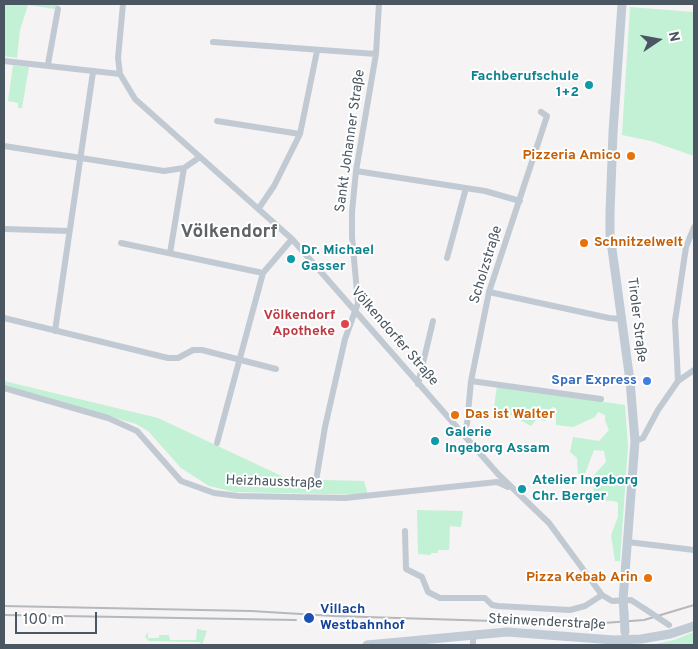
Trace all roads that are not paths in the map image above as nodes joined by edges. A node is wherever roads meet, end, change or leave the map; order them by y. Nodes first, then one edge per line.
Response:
1 (123, 4) edge
2 (379, 4) edge
3 (622, 4) edge
4 (58, 9) dead end
5 (213, 42) dead end
6 (317, 51) junction
7 (376, 54) junction
8 (4, 61) edge
9 (48, 64) junction
10 (93, 72) junction
11 (120, 74) junction
12 (541, 112) dead end
13 (217, 121) dead end
14 (300, 134) junction
15 (4, 146) edge
16 (79, 157) junction
17 (200, 157) junction
18 (184, 168) junction
19 (356, 171) junction
20 (466, 188) junction
21 (520, 201) junction
22 (258, 208) junction
23 (694, 227) edge
24 (4, 228) edge
25 (69, 232) junction
26 (292, 239) junction
27 (121, 243) dead end
28 (170, 253) junction
29 (447, 258) dead end
30 (263, 273) junction
31 (489, 292) junction
32 (354, 311) junction
33 (4, 318) edge
34 (621, 318) junction
35 (433, 320) dead end
36 (55, 331) junction
37 (238, 359) junction
38 (276, 369) dead end
39 (694, 370) edge
40 (471, 380) junction
41 (678, 381) junction
42 (418, 384) junction
43 (4, 388) edge
44 (601, 399) dead end
45 (463, 433) junction
46 (635, 440) junction
47 (217, 443) dead end
48 (316, 481) dead end
49 (513, 489) junction
50 (405, 531) dead end
51 (628, 542) junction
52 (694, 550) edge
53 (602, 595) junction
54 (623, 600) junction
55 (694, 626) edge
56 (682, 630) junction
57 (473, 634) junction
58 (625, 639) edge
59 (368, 645) edge
60 (473, 645) edge

1 - 11 street, Völkendorfer Straße
2 - 7 street, Sankt Johanner Straße
3 - 34 main road, Tiroler Straße
4 - 9 street
5 - 6 street
6 - 7 street
6 - 14 street
7 - 19 street, Sankt Johanner Straße
8 - 9 street
9 - 10 street
10 - 11 street
10 - 16 street
11 - 17 street, Völkendorfer Straße
12 - 21 street, Scholzstraße
13 - 14 street
14 - 22 street
15 - 16 street
16 - 18 street
16 - 25 street
17 - 18 street
17 - 22 street, Völkendorfer Straße
18 - 28 street
19 - 20 street
19 - 32 street, Sankt Johanner Straße
20 - 21 street
20 - 29 street
21 - 31 street, Scholzstraße
22 - 26 street, Völkendorfer Straße
23 - 41 street
24 - 25 street
25 - 36 street
26 - 30 street
26 - 32 street, Völkendorfer Straße
27 - 28 street
28 - 30 street
30 - 37 street
31 - 34 street
31 - 40 street, Scholzstraße
32 - 42 street, Völkendorfer Straße
32 - 48 street, Sankt Johanner Straße
33 - 36 street
34 - 46 main road, Tiroler Straße
35 - 42 street
36 - 37 street
37 - 38 street
37 - 47 street
39 - 41 street
40 - 44 street
40 - 45 street, Scholzstraße
41 - 46 street
42 - 45 street, Völkendorfer Straße
43 - 49 street, Heizhausstraße
45 - 49 street, Völkendorfer Straße
46 - 51 main road, Tiroler Straße
49 - 53 street, Völkendorfer Straße
50 - 53 street
51 - 52 street
51 - 54 main road, Tiroler Straße
53 - 54 street
54 - 56 street, bridge
54 - 58 main road, Tiroler Straße, bridge
55 - 56 main road, Steinwenderstraße
56 - 58 main road, Steinwenderstraße
57 - 58 main road, Steinwenderstraße
57 - 59 main road, Steinwenderstraße
57 - 60 street

